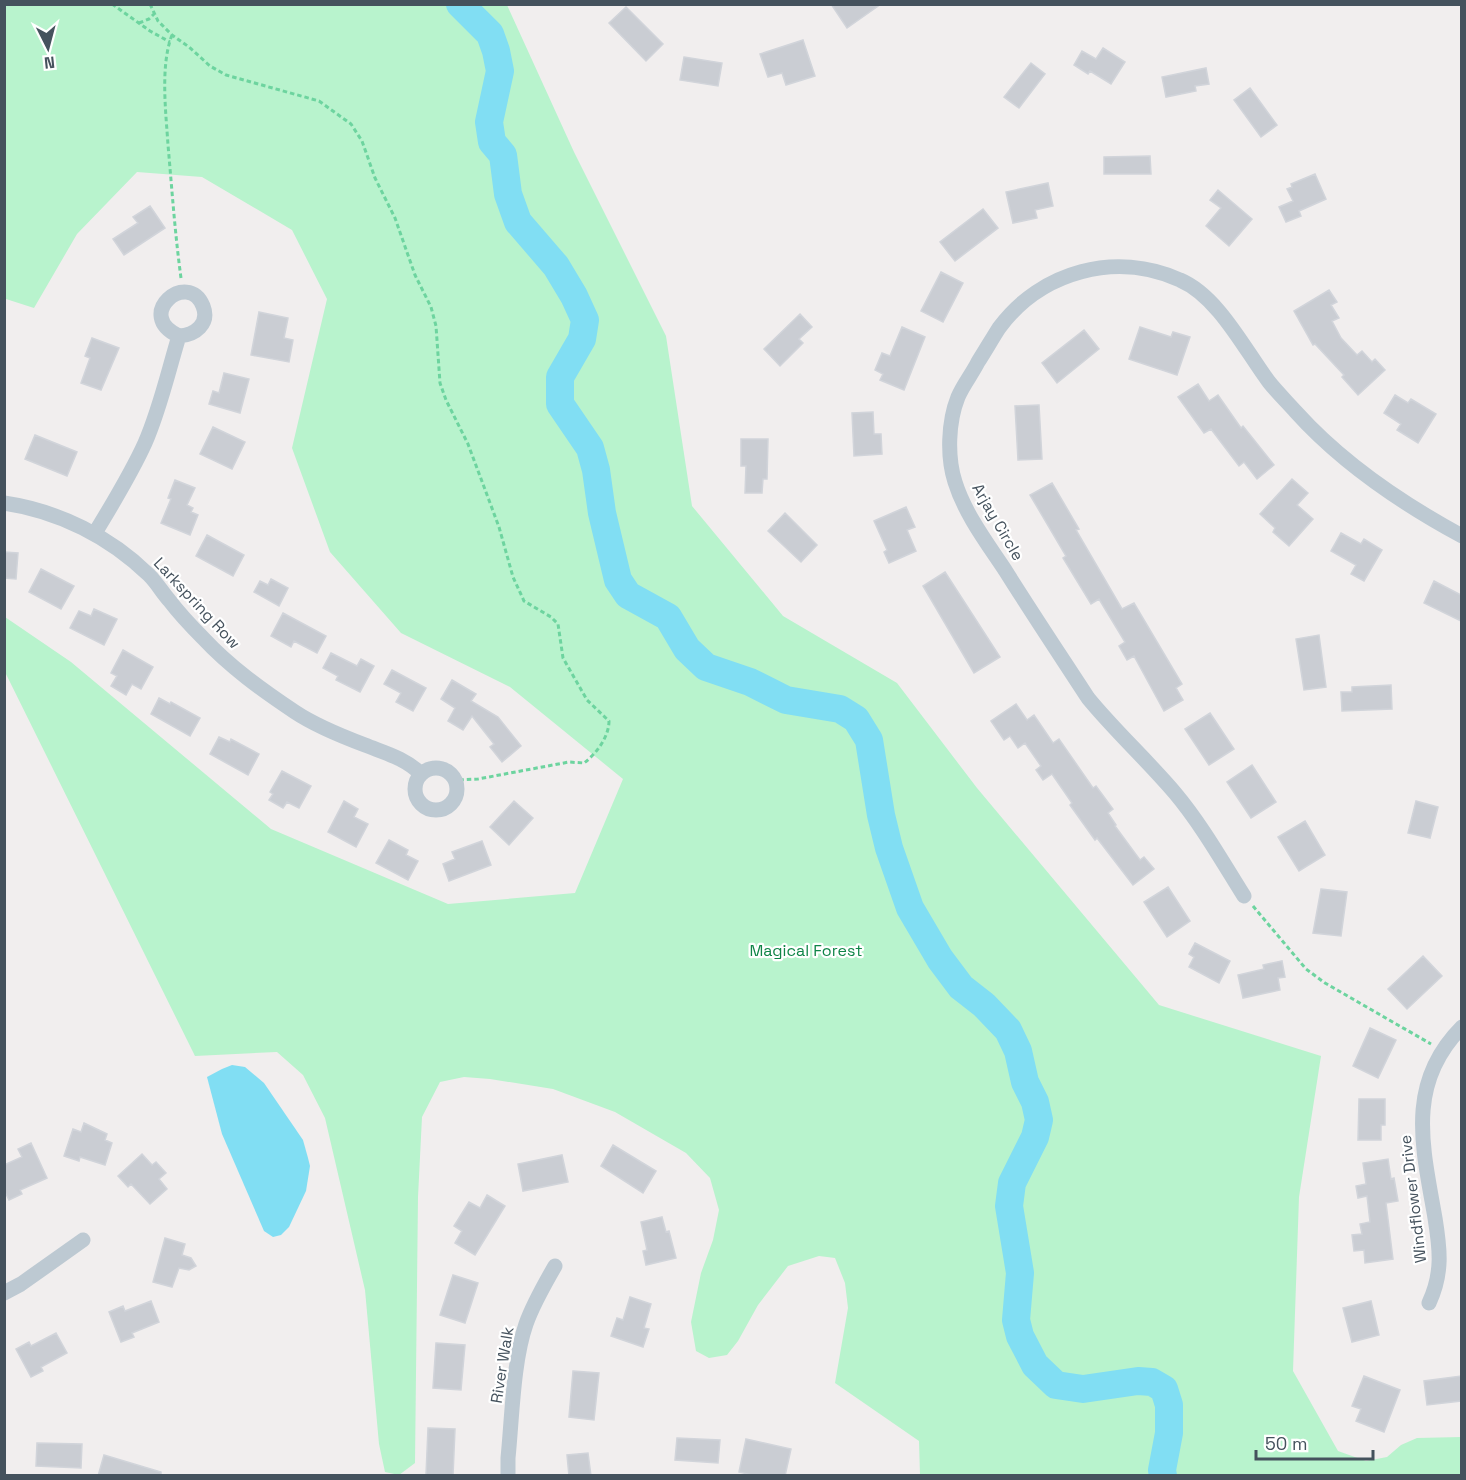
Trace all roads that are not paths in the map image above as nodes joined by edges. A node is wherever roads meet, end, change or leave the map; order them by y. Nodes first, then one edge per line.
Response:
1 (178, 336) junction
2 (4, 503) edge
3 (95, 533) junction
4 (1461, 536) edge
5 (421, 774) junction
6 (1244, 896) road end
7 (1461, 1027) edge
8 (83, 1240) dead end
9 (555, 1266) dead end
10 (4, 1293) edge
11 (1429, 1303) dead end
12 (508, 1476) edge

1 - 1 street
1 - 3 street
2 - 3 street, Larkspring Row
3 - 5 street, Larkspring Row
4 - 6 street, Arjay Circle
5 - 5 street
7 - 11 street, Windflower Drive
8 - 10 street
9 - 12 street, River Walk

